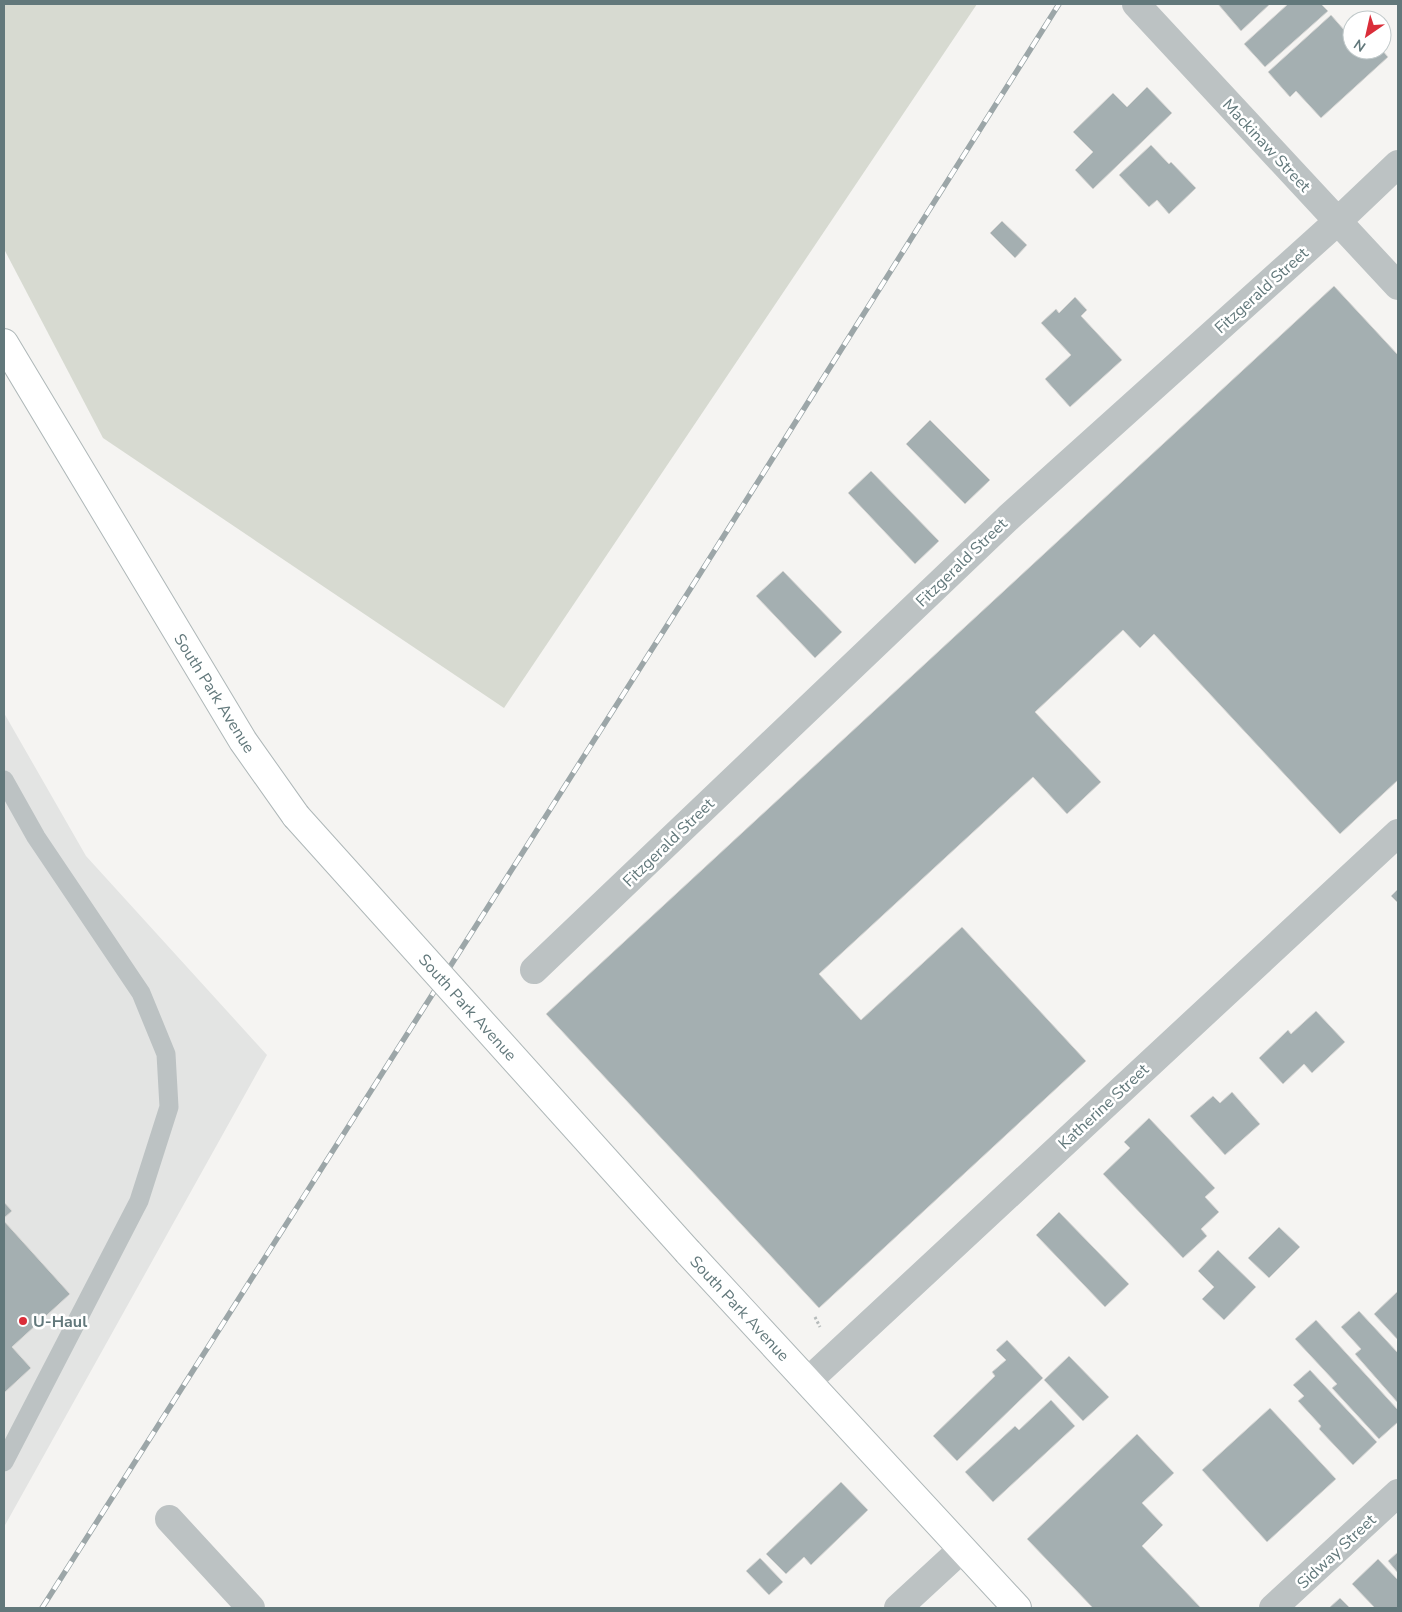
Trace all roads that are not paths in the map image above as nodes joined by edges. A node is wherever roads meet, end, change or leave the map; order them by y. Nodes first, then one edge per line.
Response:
1 (1136, 4) edge
2 (1398, 164) edge
3 (1338, 221) junction
4 (1398, 286) edge
5 (4, 343) edge
6 (4, 780) edge
7 (1398, 832) edge
8 (534, 970) dead end
9 (808, 1381) junction
10 (4, 1462) edge
11 (1398, 1493) edge
12 (170, 1520) dead end
13 (962, 1549) junction
14 (251, 1608) edge
15 (898, 1608) edge
16 (1017, 1608) edge
17 (1274, 1608) edge

1 - 3 street, Mackinaw Street
2 - 3 street, Fitzgerald Street
3 - 4 street, Mackinaw Street
3 - 8 street, Fitzgerald Street
5 - 9 street, South Park Avenue, bridge
6 - 10 lane
7 - 9 street, Katherine Street
9 - 13 street, South Park Avenue
11 - 17 street, Sidway Street
12 - 14 street
13 - 15 street
13 - 16 street, South Park Avenue

